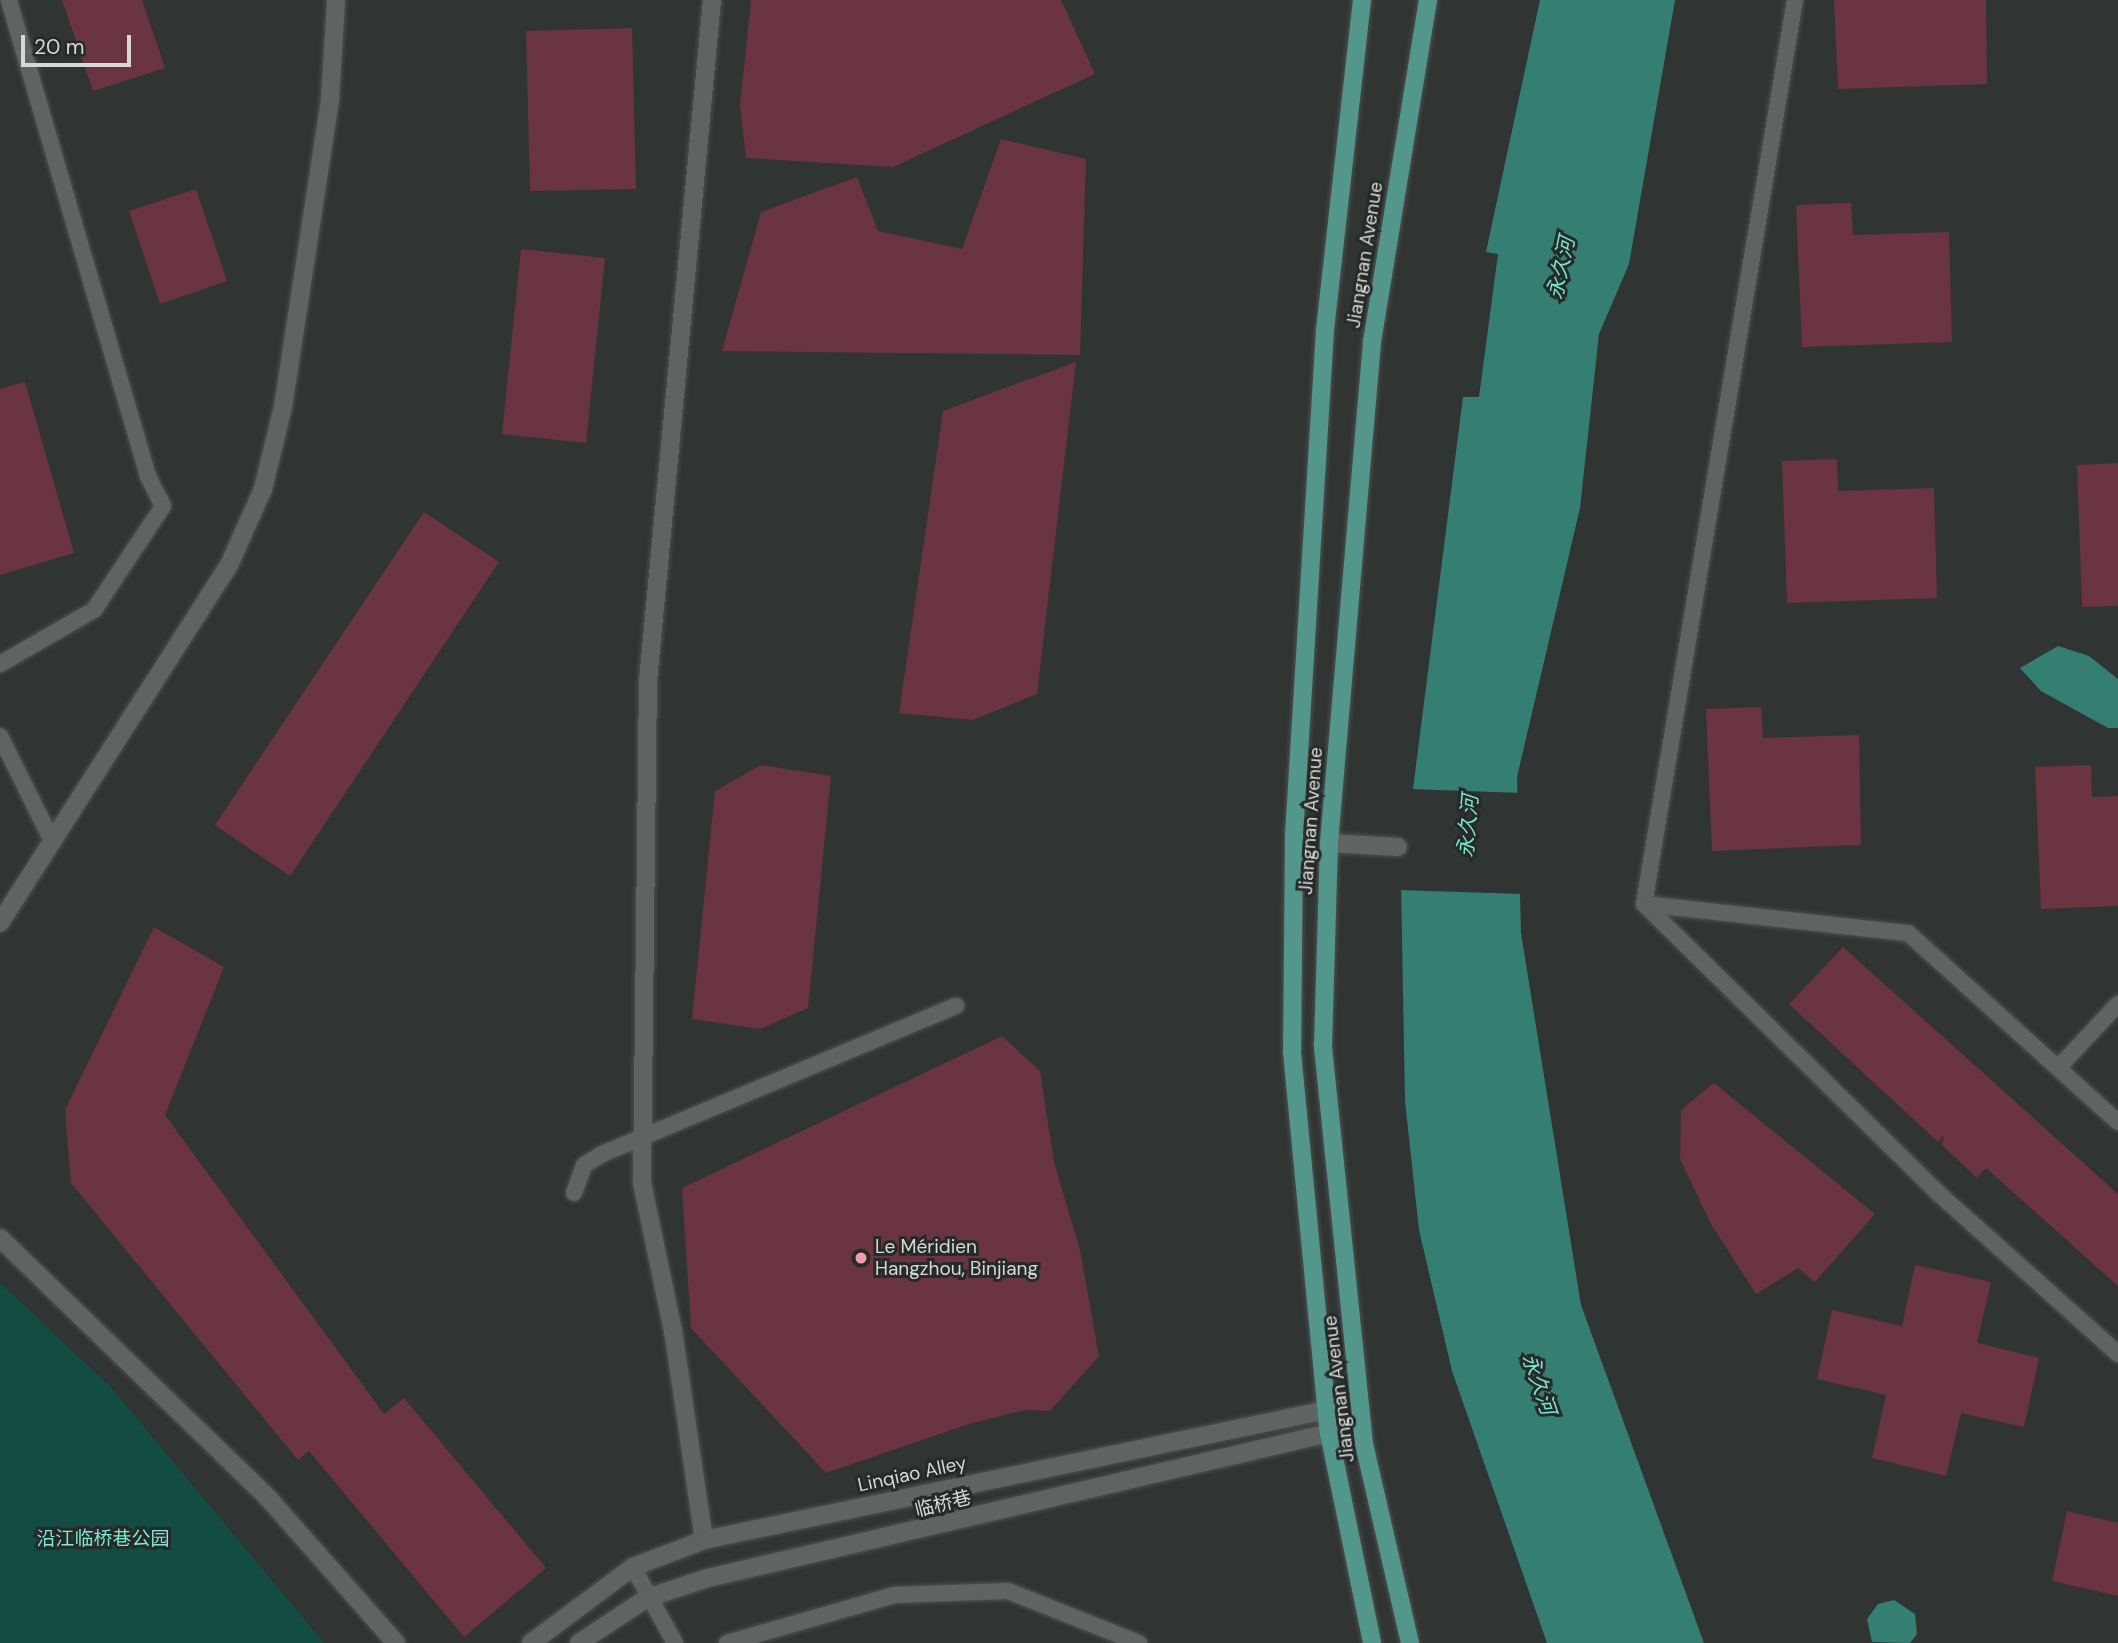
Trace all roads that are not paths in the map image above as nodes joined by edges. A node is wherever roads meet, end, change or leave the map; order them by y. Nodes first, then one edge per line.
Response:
1 (9, 0) edge
2 (336, 0) edge
3 (712, 0) edge
4 (1362, 0) edge
5 (1427, 0) edge
6 (1795, 0) edge
7 (0, 664) edge
8 (0, 736) edge
9 (53, 843) junction
10 (1329, 843) junction
11 (1398, 847) dead end
12 (1644, 904) junction
13 (0, 923) edge
14 (2118, 1004) edge
15 (956, 1006) dead end
16 (2058, 1068) junction
17 (2118, 1122) edge
18 (647, 1135) junction
19 (574, 1193) dead end
20 (0, 1238) edge
21 (2118, 1354) edge
22 (1327, 1410) junction
23 (1329, 1433) junction
24 (704, 1540) junction
25 (633, 1567) junction
26 (647, 1598) junction
27 (396, 1643) edge
28 (531, 1643) edge
29 (579, 1643) edge
30 (675, 1643) edge
31 (726, 1643) edge
32 (1139, 1643) edge
33 (1372, 1643) edge
34 (1410, 1643) edge

1 - 7 lane
2 - 9 street
3 - 18 street
4 - 22 main road, Jiangnan Avenue
5 - 10 main road, Jiangnan Avenue
6 - 12 lane
8 - 9 lane
9 - 13 street
10 - 11 street
10 - 34 main road, Jiangnan Avenue
12 - 16 lane
12 - 21 lane
14 - 16 lane
15 - 18 lane
16 - 17 lane
18 - 19 lane
18 - 24 street
20 - 27 street
22 - 23 main road, Jiangnan Avenue
22 - 24 street, Linqiao Alley
23 - 26 street, 临桥巷
23 - 33 main road, Jiangnan Avenue
24 - 25 street, Linqiao Alley
25 - 26 lane
25 - 28 street, Linqiao Alley
26 - 29 street, 临桥巷
26 - 30 lane
31 - 32 lane

